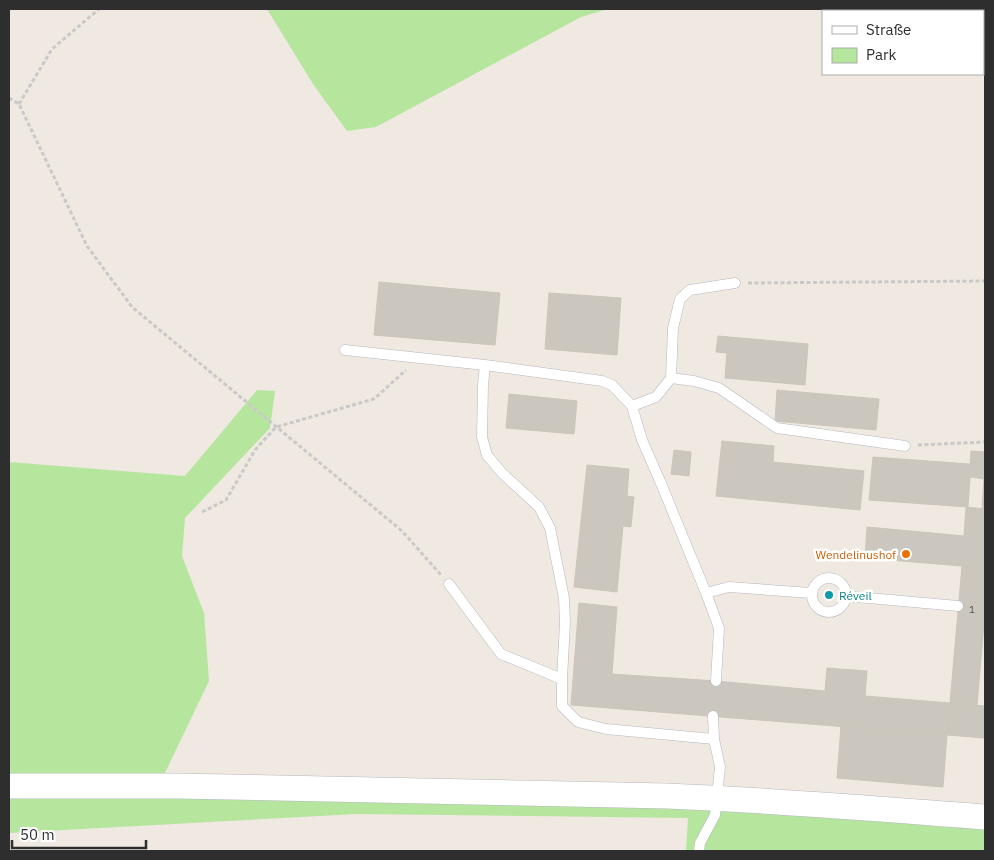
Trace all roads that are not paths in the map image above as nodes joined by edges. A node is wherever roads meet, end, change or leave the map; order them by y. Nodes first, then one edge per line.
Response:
1 (735, 283) road end
2 (345, 350) dead end
3 (485, 365) junction
4 (671, 378) junction
5 (632, 406) junction
6 (905, 446) road end
7 (449, 584) road end
8 (706, 592) junction
9 (811, 593) junction
10 (846, 596) junction
11 (958, 606) dead end
12 (562, 678) junction
13 (716, 681) dead end
14 (713, 716) dead end
15 (714, 739) junction
16 (9, 786) edge
17 (716, 798) junction
18 (985, 817) edge
19 (699, 851) edge

1 - 4 lane
2 - 3 lane
3 - 5 lane
3 - 12 lane
4 - 5 lane
4 - 6 lane
5 - 8 lane
7 - 12 lane
8 - 9 lane
8 - 13 lane
9 - 10 lane
9 - 10 lane
10 - 11 lane
12 - 15 lane
14 - 15 lane
15 - 17 lane
16 - 17 street
17 - 18 street
17 - 19 lane

